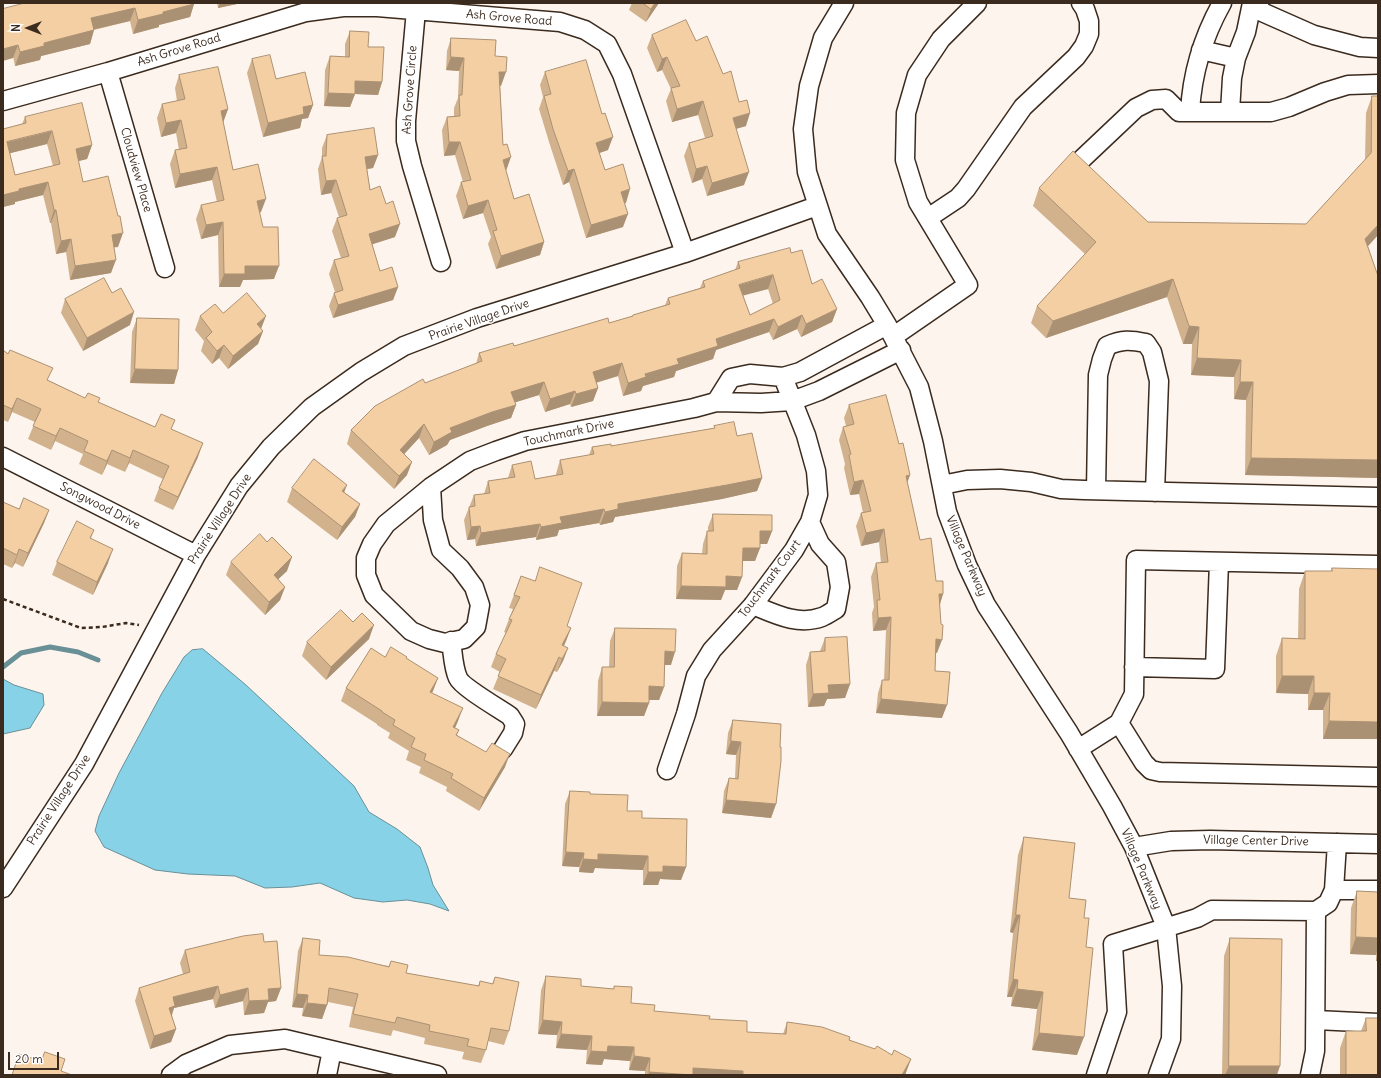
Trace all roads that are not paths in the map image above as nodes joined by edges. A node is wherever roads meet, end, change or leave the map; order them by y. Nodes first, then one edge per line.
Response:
1 (844, 3) edge
2 (977, 3) edge
3 (1081, 3) edge
4 (1222, 3) edge
5 (1252, 3) edge
6 (1257, 3) edge
7 (416, 10) junction
8 (1378, 48) edge
9 (1201, 50) junction
10 (1236, 58) junction
11 (108, 72) junction
12 (1378, 84) edge
13 (3, 100) edge
14 (1184, 112) junction
15 (1230, 112) junction
16 (1081, 160) edge
17 (817, 206) junction
18 (928, 218) junction
19 (685, 253) junction
20 (441, 262) dead end
21 (165, 268) dead end
22 (894, 337) junction
23 (819, 363) junction
24 (783, 377) junction
25 (830, 385) junction
26 (792, 400) junction
27 (716, 402) junction
28 (3, 457) edge
29 (942, 485) junction
30 (431, 487) junction
31 (1096, 490) junction
32 (1155, 492) junction
33 (1378, 497) edge
34 (810, 522) junction
35 (196, 555) junction
36 (1219, 562) junction
37 (1378, 565) edge
38 (753, 605) junction
39 (451, 641) junction
40 (1134, 667) junction
41 (1119, 723) junction
42 (503, 749) edge
43 (1078, 749) junction
44 (667, 770) dead end
45 (1378, 777) edge
46 (1337, 843) junction
47 (1378, 844) edge
48 (1134, 847) junction
49 (3, 888) edge
50 (1334, 890) junction
51 (1378, 890) edge
52 (1316, 911) junction
53 (1166, 927) junction
54 (1316, 1020) junction
55 (1378, 1023) edge
56 (332, 1050) junction
57 (171, 1075) edge
58 (327, 1075) edge
59 (436, 1075) edge
60 (1096, 1075) edge
61 (1158, 1075) edge
62 (1310, 1075) edge

1 - 17 street, Village Parkway
2 - 18 street
3 - 18 street
4 - 9 street
5 - 10 street
6 - 8 street
7 - 11 street, Ash Grove Road
7 - 19 street, Ash Grove Road
7 - 20 street, Ash Grove Circle
9 - 10 street
9 - 14 street
10 - 15 street
11 - 13 street, Ash Grove Road
11 - 21 street, Cloudview Place
12 - 15 street
14 - 15 street
14 - 16 street
17 - 19 street, Prairie Village Drive
17 - 22 street, Village Parkway
18 - 22 street
19 - 35 street, Prairie Village Drive
22 - 23 street
22 - 25 street, Touchmark Drive
22 - 29 street, Village Parkway
23 - 24 street
23 - 25 street
24 - 26 street, Touchmark Court
24 - 27 street
25 - 26 street, Touchmark Drive
26 - 27 street, Touchmark Drive
26 - 34 street, Touchmark Court
27 - 30 street, Touchmark Drive
28 - 35 street, Songwood Drive
29 - 31 street
29 - 43 street, Village Parkway
30 - 39 street, Touchmark Drive
30 - 39 street, Touchmark Drive
31 - 32 street
31 - 32 street
32 - 33 street
34 - 38 street, Touchmark Court
34 - 38 street
35 - 49 street, Prairie Village Drive
36 - 37 street
36 - 40 street
36 - 40 street
38 - 44 street, Touchmark Court
39 - 42 street
40 - 41 street
41 - 43 street
41 - 45 street
43 - 48 street, Village Parkway
46 - 47 street, Village Center Drive
46 - 48 street, Village Center Drive
46 - 50 street
48 - 53 street, Village Parkway
50 - 51 street
50 - 52 street
52 - 53 street
52 - 54 street
53 - 60 street
53 - 61 street, Village Parkway
54 - 55 street
54 - 62 street
56 - 57 street
56 - 58 street
56 - 59 street

